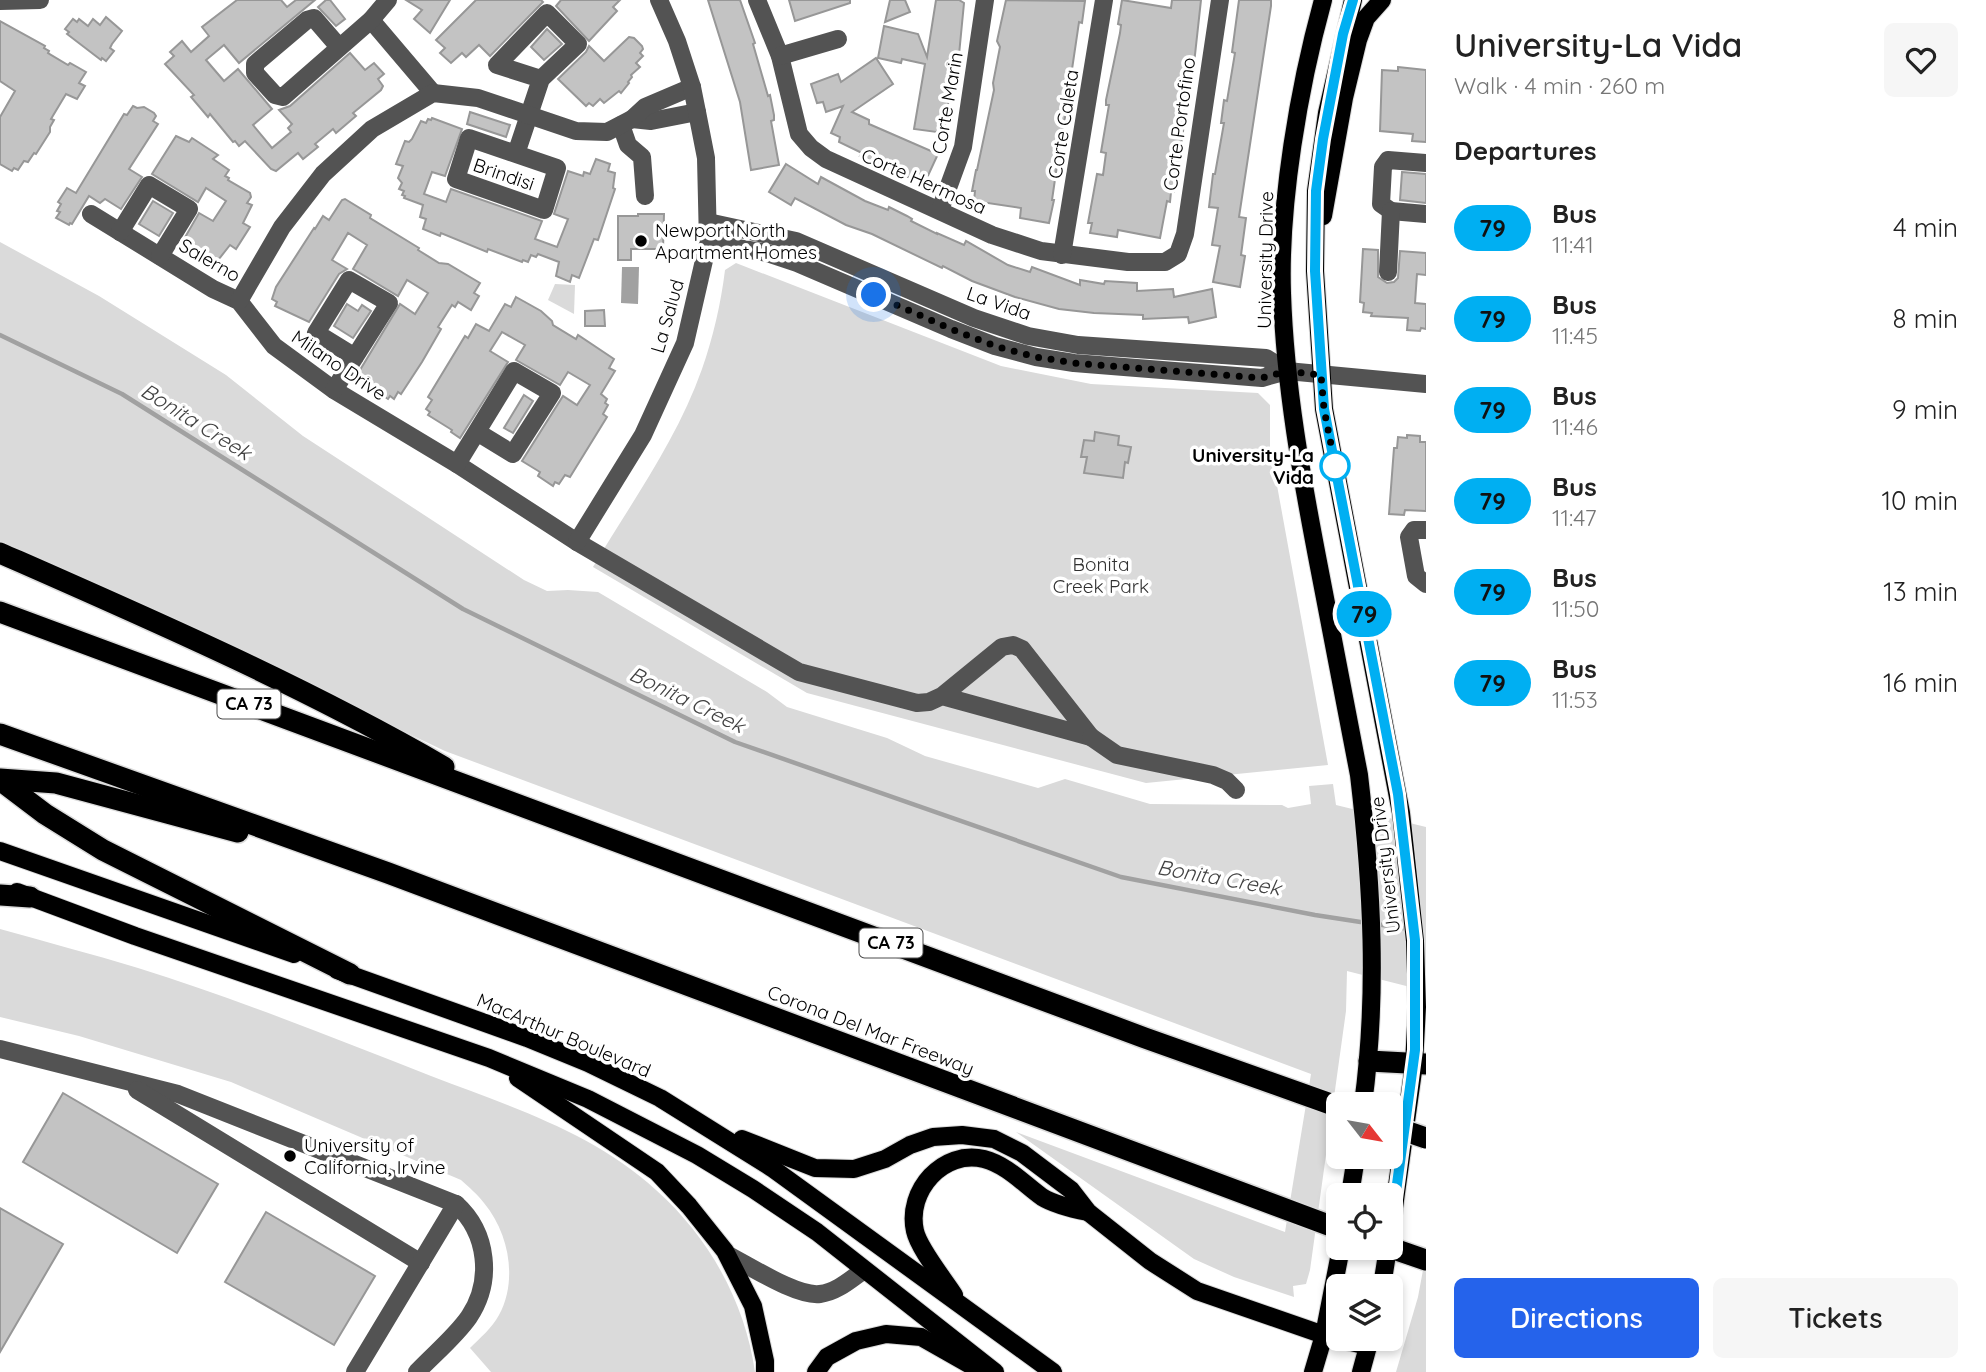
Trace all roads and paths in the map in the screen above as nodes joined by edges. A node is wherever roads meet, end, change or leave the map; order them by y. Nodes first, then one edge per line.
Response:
1 (40, 0) edge
2 (388, 0) edge
3 (659, 0) edge
4 (757, 0) edge
5 (985, 0) edge
6 (1104, 0) edge
7 (1220, 0) edge
8 (1323, 0) edge
9 (1353, 0) edge
10 (1382, 0) edge
11 (0, 1) edge
12 (371, 20) junction
13 (838, 39) dead end
14 (339, 47) junction
15 (780, 56) junction
16 (541, 79) dead end
17 (692, 87) junction
18 (433, 93) junction
19 (697, 112) junction
20 (530, 114) junction
21 (626, 122) junction
22 (516, 154) junction
23 (1426, 163) edge
24 (645, 196) dead end
25 (940, 210) junction
26 (1391, 211) junction
27 (91, 214) dead end
28 (1426, 214) edge
29 (708, 222) junction
30 (120, 232) junction
31 (708, 243) junction
32 (1315, 253) junction
33 (1178, 254) joint
34 (1062, 255) junction
35 (160, 256) junction
36 (1388, 272) dead end
37 (239, 300) junction
38 (355, 357) dead end
39 (1287, 371) junction
40 (1321, 375) junction
41 (1426, 384) edge
42 (334, 390) junction
43 (477, 432) junction
44 (457, 464) junction
45 (1426, 530) edge
46 (577, 542) junction
47 (0, 553) edge
48 (1426, 584) edge
49 (0, 612) edge
50 (942, 696) junction
51 (0, 734) edge
52 (1091, 737) junction
53 (0, 780) edge
54 (1236, 790) dead end
55 (497, 798) junction
56 (0, 851) edge
57 (388, 873) junction
58 (0, 886) edge
59 (0, 895) edge
60 (30, 897) junction
61 (349, 974) junction
62 (0, 1049) edge
63 (489, 1058) junction
64 (1369, 1061) junction
65 (1420, 1064) edge
66 (121, 1080) junction
67 (1365, 1092) edge
68 (1326, 1102) edge
69 (703, 1123) junction
70 (1404, 1130) edge
71 (1426, 1138) edge
72 (1399, 1183) edge
73 (456, 1204) junction
74 (1088, 1212) junction
75 (1326, 1223) edge
76 (1403, 1252) edge
77 (728, 1255) junction
78 (1339, 1260) edge
79 (1426, 1260) edge
80 (421, 1263) junction
81 (864, 1270) junction
82 (964, 1308) junction
83 (1324, 1335) junction
84 (959, 1351) junction
85 (1366, 1351) edge
86 (355, 1372) edge
87 (417, 1372) edge
88 (765, 1372) edge
89 (816, 1372) edge
90 (984, 1372) edge
91 (995, 1372) edge
92 (1053, 1372) edge
93 (1313, 1372) edge
94 (1361, 1372) edge

1 - 11 street
2 - 12 street
3 - 17 street, La Salud
4 - 15 street, Corte Hermosa
5 - 25 street, Corte Marin
6 - 34 street, Corte Caleta
7 - 33 street, Corte Portofino
8 - 39 main road, University Drive
9 - 32 main road, University Drive
10 - 32 main road
12 - 14 street
12 - 18 street
13 - 15 street
14 - 14 street
15 - 25 street, Corte Hermosa
16 - 20 street, Brindisi
17 - 19 street, La Salud
17 - 21 street
18 - 20 street
18 - 37 street
19 - 21 street
19 - 29 street, La Salud
20 - 21 street
20 - 22 street, Brindisi
21 - 24 street
22 - 22 street, Brindisi
23 - 26 street
25 - 34 street, Corte Hermosa
26 - 28 street
26 - 36 street
27 - 30 street, Salerno
29 - 31 street, La Salud
29 - 39 street, La Vida
30 - 35 street, Salerno
30 - 35 street, Salerno
31 - 39 street, La Vida
31 - 46 street, La Salud
32 - 40 main road, University Drive
33 - 34 street, Corte Hermosa
35 - 37 street, Salerno
37 - 42 street, Milano Drive
38 - 42 street
39 - 40 street, La Vida
39 - 64 main road, University Drive
40 - 41 street, La Vida
40 - 65 main road, University Drive
42 - 44 street, Milano Drive
43 - 43 street
43 - 44 street
44 - 46 street, Milano Drive
45 - 48 street
46 - 50 street, Milano Drive
47 - 55 highway
49 - 55 highway, CA 73
50 - 52 street
50 - 52 street
51 - 57 highway
52 - 54 street
53 - 57 highway
53 - 61 highway
55 - 68 highway, CA 73
56 - 61 main road, MacArthur Boulevard
57 - 75 highway, Corona Del Mar Freeway
58 - 60 main road
59 - 60 highway
60 - 63 main road
61 - 69 main road, MacArthur Boulevard
62 - 66 street
63 - 77 main road
63 - 81 main road
64 - 65 highway
64 - 67 main road, University Drive
65 - 72 main road, University Drive
66 - 73 street
66 - 80 street
69 - 74 main road
69 - 82 main road, MacArthur Boulevard
70 - 71 highway, bridge
73 - 80 street
73 - 87 street
74 - 82 main road
74 - 83 main road
76 - 79 highway
77 - 81 street
77 - 88 main road
78 - 83 main road
80 - 86 street
81 - 84 main road
82 - 92 main road, MacArthur Boulevard
83 - 93 main road
84 - 89 main road
84 - 90 main road
84 - 91 main road
85 - 94 main road

